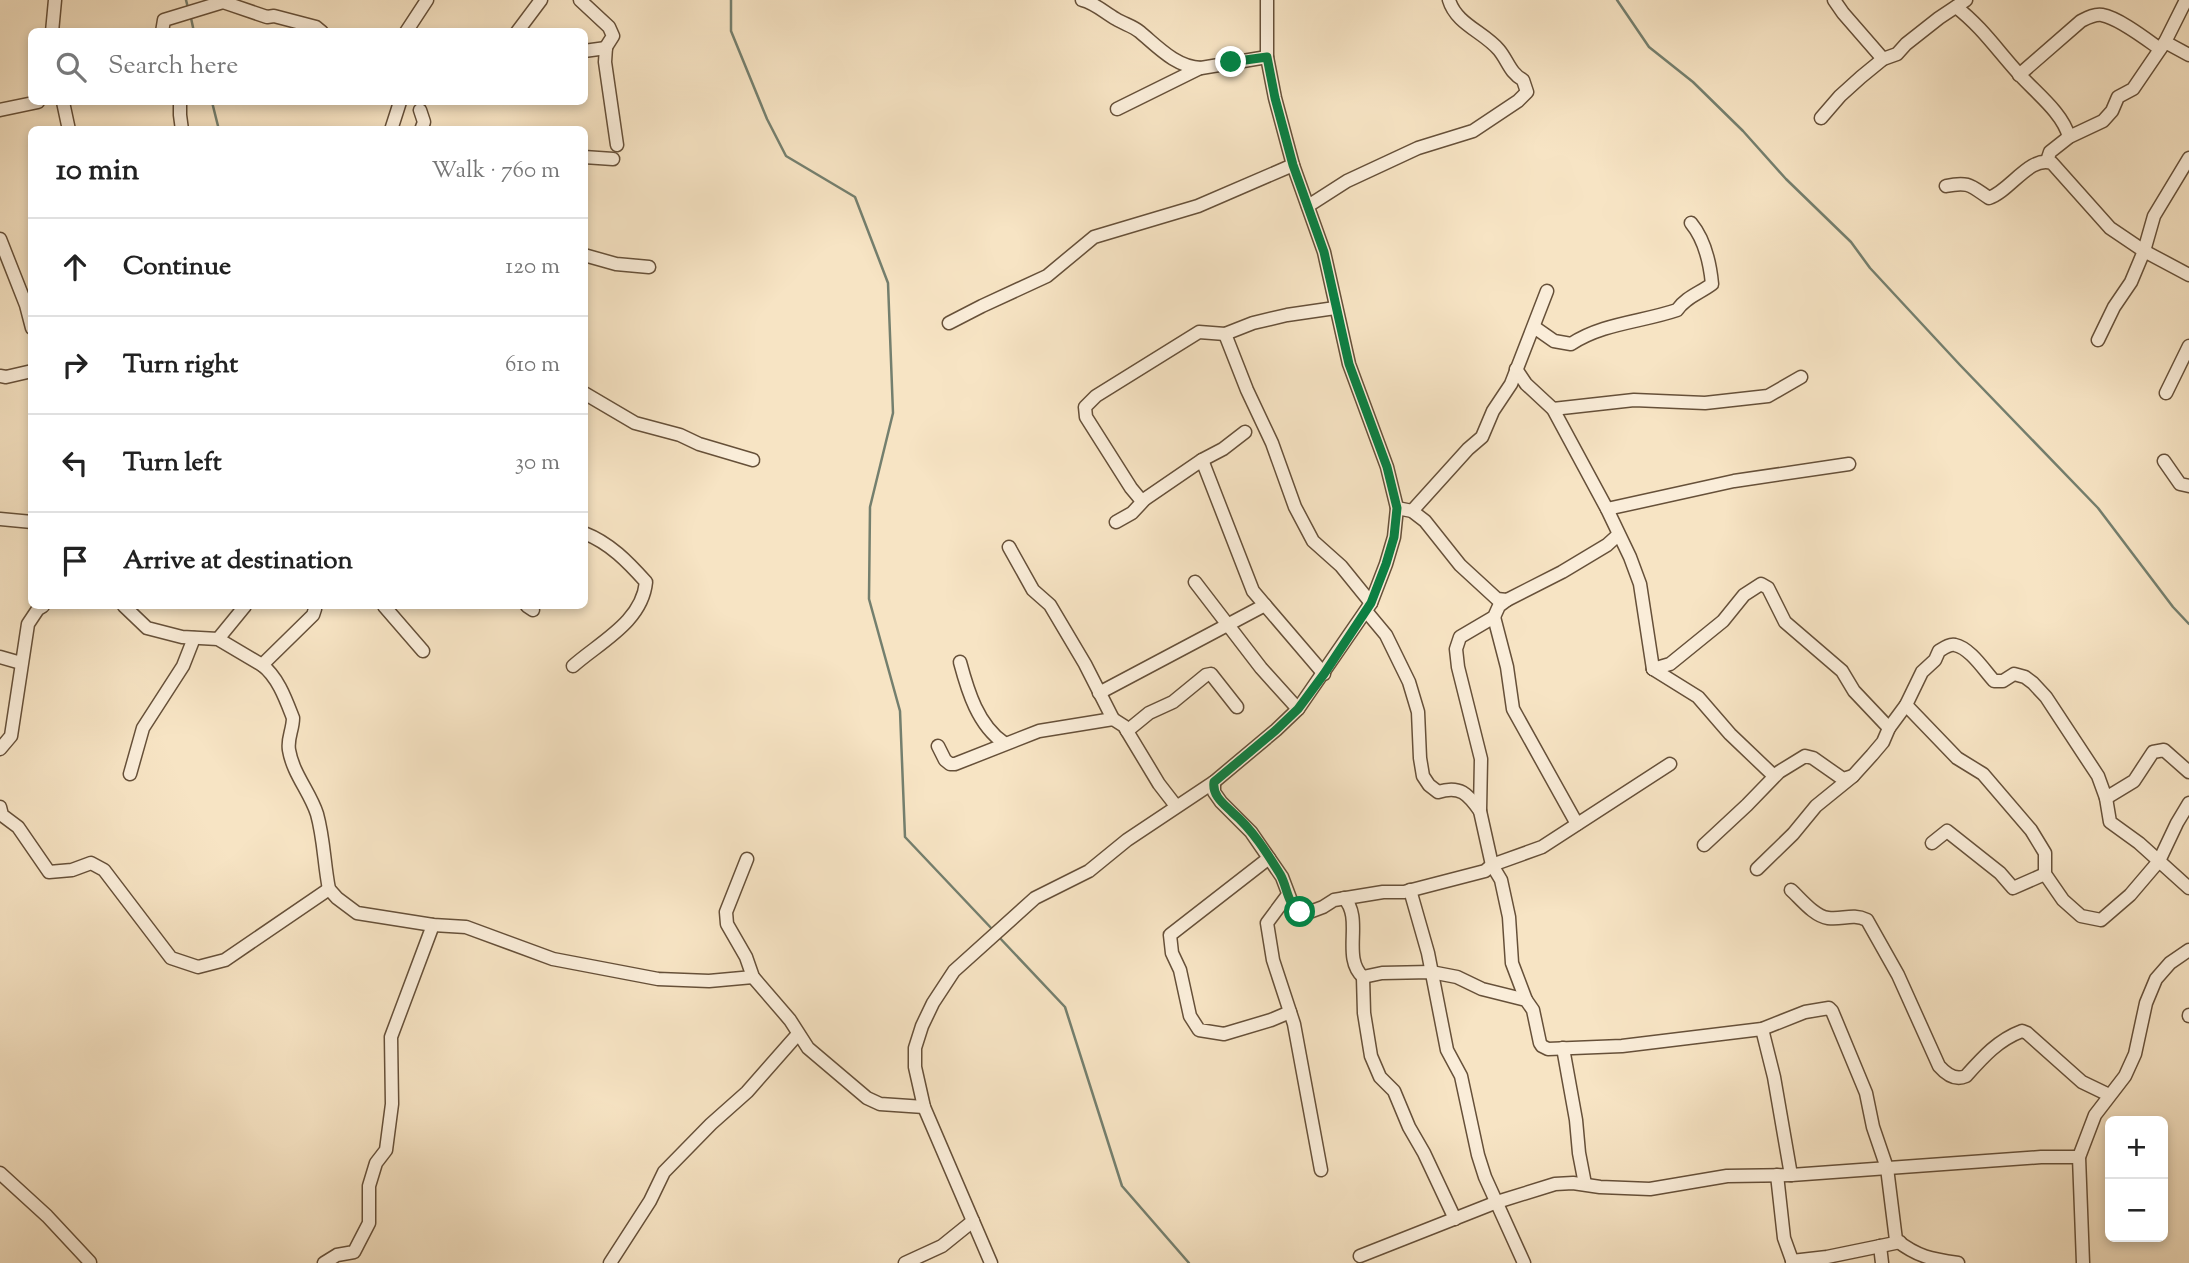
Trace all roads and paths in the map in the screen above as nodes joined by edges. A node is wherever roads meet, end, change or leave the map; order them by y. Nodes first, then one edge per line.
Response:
1 (55, 0) edge
2 (427, 0) edge
3 (541, 0) edge
4 (580, 0) edge
5 (1082, 0) edge
6 (1267, 0) edge
7 (1448, 0) edge
8 (1834, 0) edge
9 (2186, 0) edge
10 (1961, 4) edge
11 (52, 28) edge
12 (163, 28) edge
13 (317, 28) edge
14 (409, 28) edge
15 (520, 28) edge
16 (2163, 45) junction
17 (606, 48) junction
18 (588, 50) edge
19 (2189, 55) edge
20 (1267, 57) junction
21 (1884, 59) junction
22 (1201, 68) junction
23 (2020, 75) junction
24 (28, 104) edge
25 (64, 105) edge
26 (180, 105) edge
27 (399, 105) edge
28 (1116, 109) dead end
29 (0, 110) edge
30 (419, 110) dead end
31 (1821, 118) dead end
32 (68, 126) edge
33 (181, 126) edge
34 (392, 126) edge
35 (422, 126) edge
36 (2069, 137) junction
37 (617, 145) dead end
38 (588, 158) edge
39 (613, 159) dead end
40 (2189, 159) edge
41 (2047, 161) junction
42 (1293, 165) junction
43 (1946, 186) dead end
44 (1308, 206) junction
45 (1691, 223) dead end
46 (0, 239) edge
47 (2144, 251) junction
48 (588, 256) edge
49 (649, 267) dead end
50 (2189, 275) edge
51 (1547, 291) dead end
52 (1335, 308) junction
53 (28, 313) edge
54 (949, 323) dead end
55 (1534, 327) junction
56 (1225, 334) junction
57 (2098, 340) dead end
58 (2189, 346) edge
59 (1516, 369) junction
60 (28, 372) edge
61 (0, 376) edge
62 (1801, 377) dead end
63 (2166, 393) dead end
64 (588, 395) edge
65 (1553, 409) junction
66 (1245, 432) dead end
67 (753, 460) dead end
68 (1202, 460) junction
69 (2164, 461) dead end
70 (1849, 464) dead end
71 (2189, 486) edge
72 (1145, 499) junction
73 (1397, 508) junction
74 (1607, 509) junction
75 (1412, 511) junction
76 (0, 519) edge
77 (28, 522) edge
78 (1116, 522) dead end
79 (588, 535) edge
80 (1618, 535) junction
81 (1009, 547) dead end
82 (1195, 582) dead end
83 (1507, 600) junction
84 (1265, 605) junction
85 (1369, 607) junction
86 (38, 609) edge
87 (127, 609) edge
88 (243, 609) edge
89 (315, 609) dead end
90 (387, 609) edge
91 (1494, 617) junction
92 (1229, 626) junction
93 (194, 638) junction
94 (218, 639) junction
95 (423, 651) dead end
96 (0, 657) edge
97 (960, 662) dead end
98 (21, 663) junction
99 (262, 665) junction
100 (573, 666) dead end
101 (1653, 669) junction
102 (1324, 674) junction
103 (1100, 693) junction
104 (1906, 705) junction
105 (1237, 708) dead end
106 (1298, 709) junction
107 (1113, 719) junction
108 (1889, 728) junction
109 (1127, 731) junction
110 (1004, 743) junction
111 (939, 747) dead end
112 (0, 749) edge
113 (1670, 764) dead end
114 (2189, 772) edge
115 (131, 774) dead end
116 (1774, 776) junction
117 (1853, 776) junction
118 (1214, 782) junction
119 (2106, 798) junction
120 (2189, 803) edge
121 (1176, 806) junction
122 (0, 807) edge
123 (1480, 811) junction
124 (1577, 824) junction
125 (1932, 843) dead end
126 (1704, 845) dead end
127 (1269, 858) junction
128 (747, 859) dead end
129 (2159, 861) junction
130 (1492, 865) junction
131 (1758, 869) dead end
132 (2045, 874) junction
133 (2189, 888) edge
134 (329, 889) junction
135 (1410, 890) junction
136 (1791, 890) dead end
137 (1287, 896) junction
138 (1344, 898) junction
139 (433, 925) junction
140 (2186, 956) edge
141 (1431, 972) junction
142 (753, 977) junction
143 (1363, 977) junction
144 (1526, 1000) junction
145 (1290, 1012) junction
146 (1762, 1029) junction
147 (798, 1034) junction
148 (1563, 1048) junction
149 (2109, 1095) junction
150 (924, 1107) junction
151 (2079, 1157) junction
152 (1887, 1168) junction
153 (1321, 1170) dead end
154 (0, 1173) edge
155 (1777, 1175) junction
156 (1791, 1175) junction
157 (1585, 1184) junction
158 (1497, 1202) junction
159 (1455, 1219) junction
160 (973, 1221) junction
161 (1900, 1242) junction
162 (1880, 1246) junction
163 (1360, 1256) dead end
164 (338, 1259) edge
165 (90, 1262) edge
166 (1792, 1262) edge
167 (324, 1263) edge
168 (610, 1263) edge
169 (905, 1263) edge
170 (991, 1263) edge
171 (1524, 1263) edge
172 (1882, 1263) edge
173 (1958, 1263) edge
174 (2083, 1263) edge

1 - 11 street
2 - 14 street
3 - 15 street
4 - 17 street
5 - 22 street
6 - 20 street
7 - 44 street
8 - 21 street
9 - 16 street
10 - 21 street
10 - 23 street
12 - 13 street
16 - 19 street
16 - 23 street
16 - 36 street
17 - 18 street
17 - 37 street
20 - 22 street
20 - 42 street
21 - 31 street
22 - 28 street
23 - 36 street
24 - 29 street
25 - 32 street
26 - 33 street
27 - 34 street
30 - 35 street
36 - 41 street
38 - 39 street
40 - 47 street
41 - 43 street
41 - 47 street
42 - 44 street
42 - 54 street
44 - 52 street
45 - 55 street
46 - 53 street
47 - 50 street
47 - 57 street
48 - 49 street
51 - 55 street
52 - 56 street
52 - 73 street
55 - 59 street
56 - 72 street
56 - 85 street
58 - 63 street
59 - 65 street
59 - 75 street
60 - 61 street
62 - 65 street
64 - 67 street
65 - 74 street
66 - 68 street
68 - 72 street
68 - 84 street
69 - 71 street
70 - 74 street
72 - 78 street
73 - 75 street
73 - 85 street
74 - 80 street
75 - 83 street
76 - 77 street
79 - 100 street
80 - 83 street
80 - 101 street
81 - 103 street
82 - 92 street
83 - 91 street
84 - 92 street
84 - 102 street
85 - 102 street
85 - 123 street
86 - 98 street
87 - 93 street
88 - 94 street
89 - 99 street
90 - 95 street
91 - 123 street
91 - 124 street
92 - 103 street
92 - 106 street
93 - 94 street
93 - 115 street
94 - 99 street
96 - 98 street
97 - 110 street
98 - 112 street
99 - 134 street
101 - 108 street
101 - 116 street
102 - 106 street
103 - 107 street
104 - 108 street
104 - 119 street
104 - 132 street
105 - 109 street
106 - 118 street
107 - 109 street
107 - 110 street
108 - 117 street
109 - 121 street
110 - 111 street
113 - 124 street
114 - 119 street
116 - 117 street
116 - 126 street
117 - 131 street
118 - 121 street
118 - 127 street
119 - 129 street
120 - 129 street
121 - 150 street
122 - 134 street
123 - 130 street
124 - 130 street
125 - 132 street
127 - 137 street
127 - 145 street
128 - 142 street
129 - 132 street
129 - 133 street
130 - 135 street
130 - 144 street
134 - 139 street
135 - 138 street
135 - 141 street
136 - 149 street
137 - 138 street
137 - 145 street
138 - 143 street
139 - 142 street
139 - 164 street
140 - 149 street
141 - 143 street
141 - 144 street
141 - 158 street
142 - 147 street
143 - 159 street
144 - 148 street
145 - 153 street
146 - 148 street
146 - 152 street
146 - 156 street
147 - 150 street
147 - 168 street
148 - 157 street
149 - 151 street
150 - 160 street
151 - 152 street
151 - 174 street
152 - 156 street
152 - 161 street
154 - 165 street
155 - 156 street
155 - 157 street
155 - 166 street
157 - 158 street
158 - 159 street
158 - 171 street
159 - 163 street
160 - 169 street
160 - 170 street
161 - 162 street
161 - 173 street
162 - 166 street
162 - 172 street
164 - 167 street

